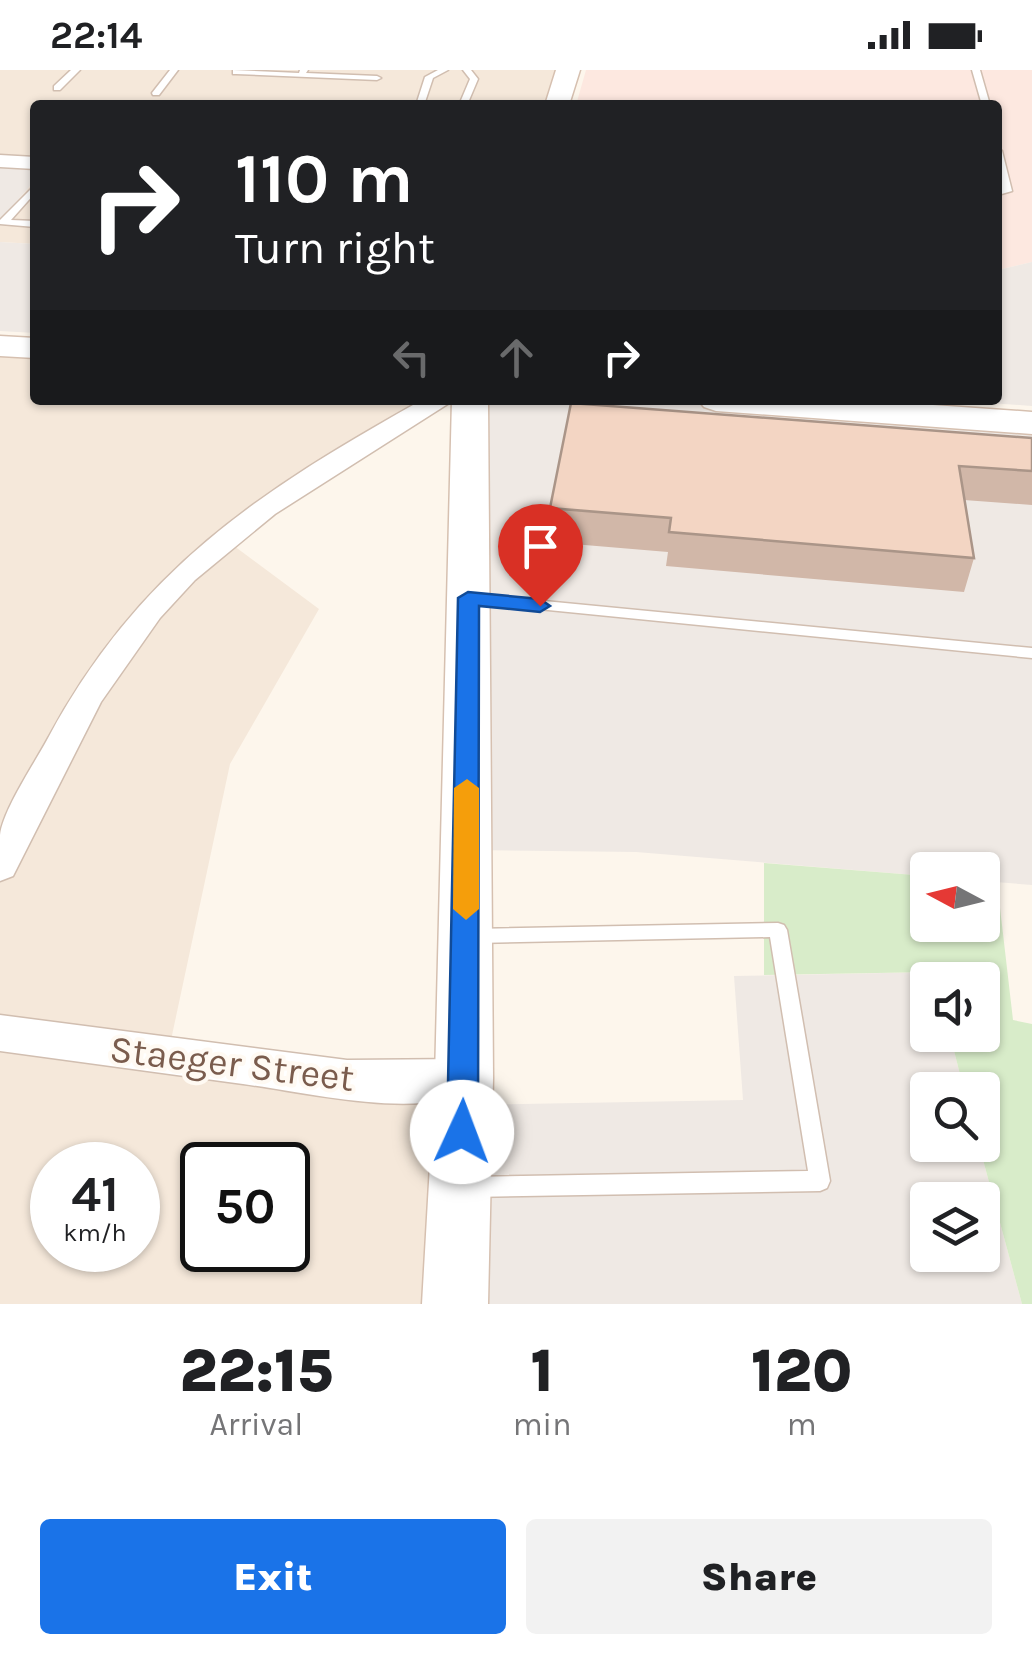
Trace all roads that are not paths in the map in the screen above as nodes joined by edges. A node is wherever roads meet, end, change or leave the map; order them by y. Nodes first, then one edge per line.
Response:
1 (76, 70) edge
2 (174, 70) edge
3 (444, 70) edge
4 (468, 70) edge
5 (568, 70) edge
6 (976, 70) edge
7 (236, 72) edge
8 (302, 73) edge
9 (376, 78) dead end
10 (57, 88) dead end
11 (156, 93) dead end
12 (422, 100) edge
13 (465, 100) edge
14 (559, 100) edge
15 (985, 100) edge
16 (0, 161) edge
17 (30, 163) edge
18 (1002, 169) edge
19 (1002, 192) edge
20 (30, 193) edge
21 (30, 224) edge
22 (0, 346) edge
23 (30, 348) edge
24 (431, 405) edge
25 (470, 405) edge
26 (852, 405) edge
27 (934, 408) edge
28 (1032, 424) edge
29 (468, 598) junction
30 (1032, 652) edge
31 (0, 866) edge
32 (466, 937) junction
33 (0, 1033) edge
34 (464, 1078) junction
35 (460, 1187) junction
36 (455, 1304) edge

1 - 10 lane
2 - 11 lane
3 - 12 lane
4 - 13 lane
5 - 14 main road
6 - 15 lane
7 - 8 lane
8 - 9 lane
16 - 17 street
18 - 19 lane
20 - 21 lane
22 - 23 main road
24 - 31 street
25 - 29 main road
26 - 27 main road
27 - 28 main road
29 - 30 lane
29 - 32 main road
32 - 34 main road
32 - 35 lane
33 - 34 street, Staeger Street
34 - 35 main road
35 - 36 main road

